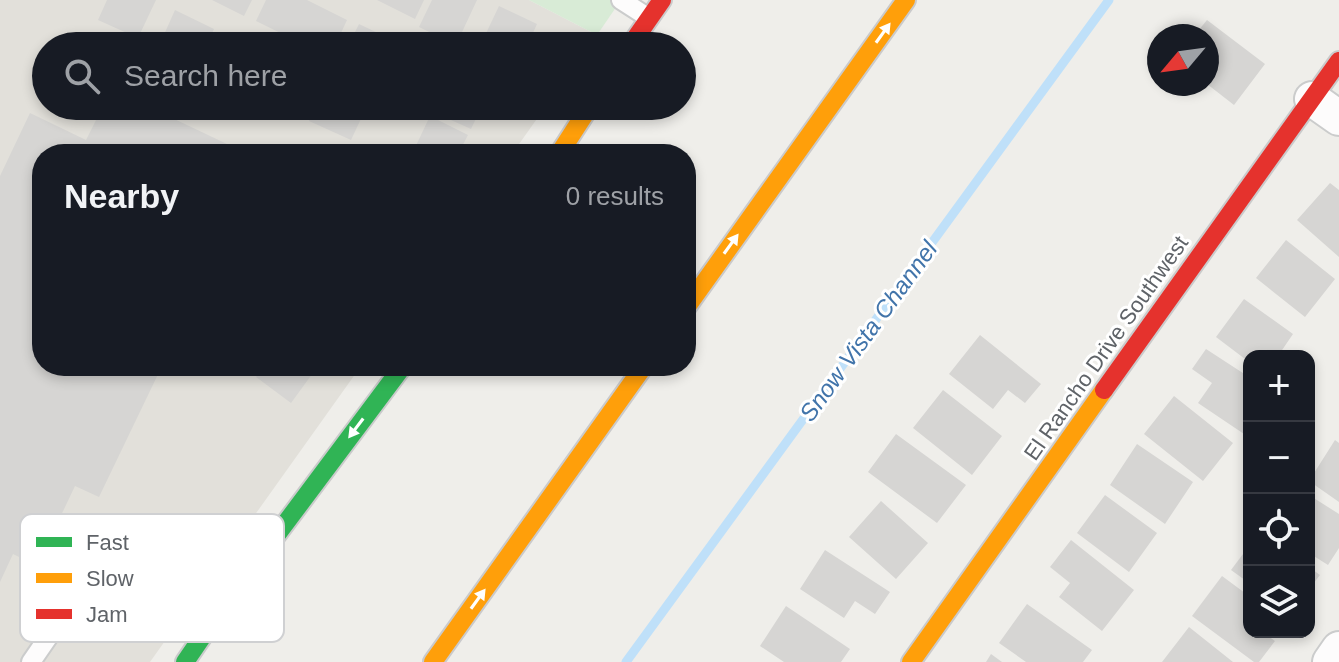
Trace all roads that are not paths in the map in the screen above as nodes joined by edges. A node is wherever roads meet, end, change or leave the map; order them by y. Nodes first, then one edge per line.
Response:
1 (621, 0) edge
2 (662, 0) edge
3 (906, 0) edge
4 (649, 18) junction
5 (640, 32) edge
6 (1339, 61) edge
7 (1326, 109) edge
8 (581, 120) edge
9 (565, 144) edge
10 (696, 294) edge
11 (395, 376) edge
12 (637, 376) edge
13 (284, 524) edge
14 (45, 642) edge
15 (199, 642) edge
16 (1339, 649) edge
17 (31, 662) edge
18 (185, 662) edge
19 (433, 662) edge
20 (911, 662) edge
21 (1330, 662) edge

1 - 4 lane
2 - 4 main road
10 -> 3 main road
4 - 5 main road
6 - 7 main road, El Rancho Drive Southwest
7 - 20 main road, El Rancho Drive Southwest
8 - 9 main road
11 -> 13 main road
19 -> 12 main road
14 - 17 lane
15 -> 18 main road
16 - 21 street

